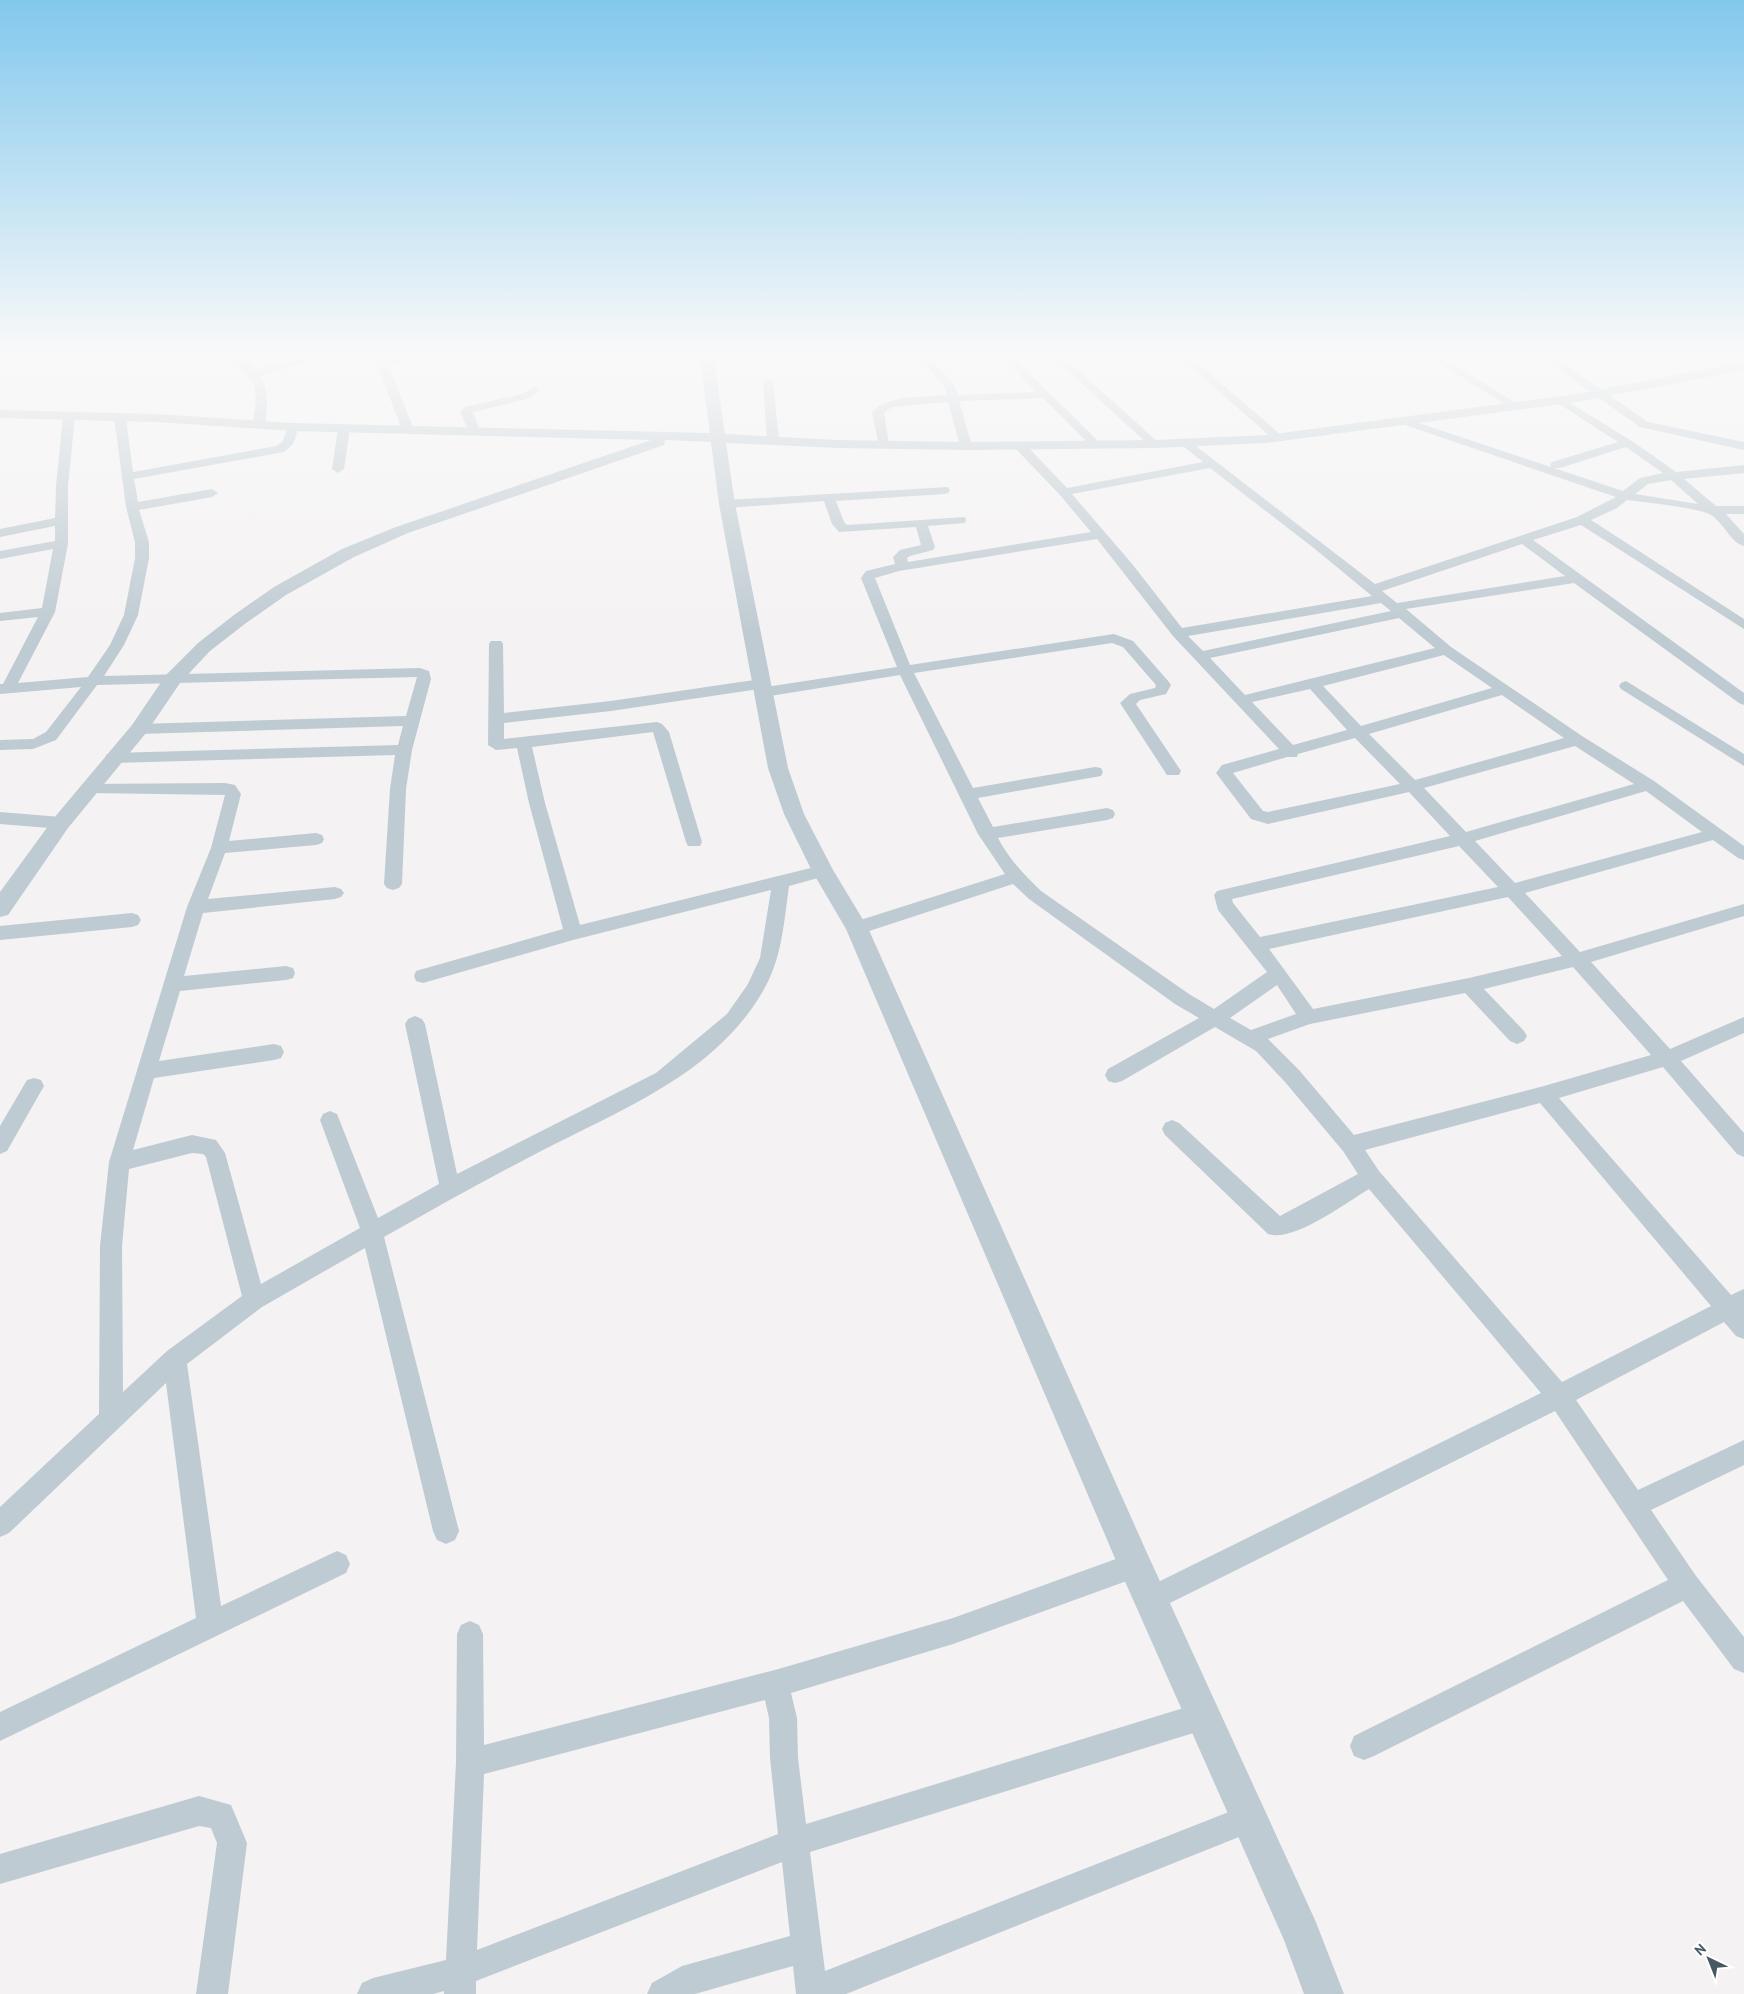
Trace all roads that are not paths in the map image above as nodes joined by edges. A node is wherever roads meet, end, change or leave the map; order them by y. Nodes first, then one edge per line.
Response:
1 (67, 446) edge
2 (124, 446) edge
3 (283, 446) edge
4 (341, 446) edge
5 (646, 446) edge
6 (718, 446) edge
7 (1020, 446) edge
8 (1189, 446) edge
9 (1474, 446) edge
10 (1618, 446) edge
11 (1632, 446) edge
12 (1210, 464) junction
13 (1556, 465) dead end
14 (338, 468) dead end
15 (1744, 469) edge
16 (1673, 475) junction
17 (128, 477) junction
18 (944, 490) dead end
19 (1064, 492) junction
20 (212, 494) dead end
21 (1626, 496) junction
22 (830, 497) junction
23 (727, 504) junction
24 (132, 507) junction
25 (1713, 510) junction
26 (1744, 510) edge
27 (960, 520) dead end
28 (1582, 520) junction
29 (61, 521) junction
30 (921, 523) junction
31 (0, 533) edge
32 (1099, 535) junction
33 (1524, 540) junction
34 (1744, 542) edge
35 (60, 544) junction
36 (0, 555) edge
37 (899, 567) junction
38 (1579, 578) junction
39 (1374, 589) junction
40 (1394, 606) junction
41 (48, 612) junction
42 (0, 618) edge
43 (1744, 625) edge
44 (1178, 633) junction
45 (496, 644) dead end
46 (1446, 650) junction
47 (1200, 656) junction
48 (905, 670) junction
49 (173, 678) junction
50 (93, 681) junction
51 (1313, 684) junction
52 (1626, 686) dead end
53 (4, 688) edge
54 (763, 688) junction
55 (1503, 690) junction
56 (1242, 700) junction
57 (1744, 700) edge
58 (496, 719) junction
59 (411, 721) junction
60 (139, 729) junction
61 (1357, 733) junction
62 (1578, 740) junction
63 (522, 743) junction
64 (0, 745) edge
65 (404, 750) junction
66 (1291, 753) junction
67 (113, 758) junction
68 (1744, 761) edge
69 (1173, 771) dead end
70 (1095, 772) dead end
71 (1648, 784) junction
72 (1413, 786) junction
73 (90, 788) junction
74 (968, 794) junction
75 (1107, 814) dead end
76 (0, 818) edge
77 (61, 823) junction
78 (986, 834) junction
79 (1715, 834) junction
80 (316, 839) dead end
81 (1463, 839) junction
82 (694, 842) dead end
83 (220, 848) junction
84 (1744, 854) edge
85 (823, 871) junction
86 (1016, 877) junction
87 (781, 882) junction
88 (393, 884) dead end
89 (1512, 890) junction
90 (335, 893) dead end
91 (196, 907) junction
92 (0, 909) edge
93 (1744, 910) edge
94 (132, 920) dead end
95 (858, 928) junction
96 (0, 933) edge
97 (573, 933) junction
98 (1255, 945) junction
99 (1579, 960) junction
100 (286, 973) dead end
101 (1279, 974) junction
102 (423, 976) dead end
103 (174, 984) junction
104 (1469, 985) junction
105 (1308, 1017) junction
106 (1215, 1018) junction
107 (415, 1024) dead end
108 (1744, 1025) edge
109 (1517, 1036) dead end
110 (1250, 1038) junction
111 (274, 1052) dead end
112 (1668, 1058) junction
113 (147, 1071) junction
114 (1115, 1075) dead end
115 (34, 1086) dead end
116 (1544, 1094) junction
117 (330, 1120) dead end
118 (1172, 1129) dead end
119 (0, 1145) edge
120 (1350, 1145) junction
121 (1744, 1148) edge
122 (119, 1162) junction
123 (1372, 1177) junction
124 (450, 1188) junction
125 (372, 1232) junction
126 (254, 1300) junction
127 (1735, 1304) edge
128 (1744, 1328) edge
129 (176, 1359) junction
130 (1559, 1396) junction
131 (111, 1419) junction
132 (1744, 1452) edge
133 (1635, 1505) junction
134 (0, 1524) edge
135 (446, 1531) dead end
136 (337, 1564) dead end
137 (1135, 1565) junction
138 (1687, 1585) junction
139 (1151, 1599) junction
140 (210, 1626) junction
141 (470, 1634) dead end
142 (1744, 1659) edge
143 (775, 1684) junction
144 (1203, 1716) junction
145 (0, 1727) edge
146 (1364, 1746) dead end
147 (470, 1762) junction
148 (1249, 1820) junction
149 (795, 1842) junction
150 (0, 1869) edge
151 (807, 1948) junction
152 (461, 1983) edge
153 (812, 1993) edge
154 (212, 1994) edge
155 (372, 1994) edge
156 (664, 1994) edge
157 (1324, 1994) edge

1 - 29 street
2 - 17 street
3 - 17 street
4 - 14 street
5 - 49 street
6 - 23 street
7 - 19 street
8 - 12 street
9 - 21 street
10 - 13 street
11 - 16 street
12 - 19 street
12 - 39 street
15 - 16 street
16 - 21 street
16 - 25 street
17 - 24 street
18 - 22 street
19 - 32 street
20 - 24 street
21 - 25 street
21 - 28 street
22 - 23 street
22 - 30 street
23 - 54 street
24 - 50 street
25 - 26 street
25 - 34 street
27 - 30 street
28 - 33 street
28 - 43 street
29 - 31 street
29 - 35 street
30 - 37 street
32 - 37 street
32 - 44 street
33 - 38 street
33 - 39 street
35 - 36 street
35 - 41 street
37 - 48 street
38 - 40 street
38 - 57 street
39 - 40 street
40 - 44 street
40 - 46 street
40 - 47 street
41 - 42 street
41 - 53 street
44 - 47 street
45 - 58 street
46 - 51 street
46 - 55 street
47 - 56 street
48 - 54 street
48 - 69 street
48 - 74 street
49 - 50 street
49 - 59 street
49 - 60 street
50 - 53 street
50 - 64 street
51 - 56 street
51 - 61 street
52 - 68 street
54 - 58 street
54 - 85 street
55 - 61 street
55 - 62 street
56 - 66 street
58 - 63 street
59 - 60 street
59 - 65 street
60 - 67 street
61 - 66 street
61 - 72 street
62 - 71 street
62 - 72 street
63 - 82 street
63 - 97 street
65 - 67 street
65 - 88 street
66 - 72 street
67 - 73 street
70 - 74 street
71 - 79 street
71 - 81 street
72 - 81 street
73 - 77 street
73 - 83 street
74 - 78 street
75 - 78 street
76 - 77 street
77 - 92 street
78 - 86 street
79 - 84 street
79 - 89 street
80 - 83 street
81 - 89 street
81 - 98 street
83 - 91 street
85 - 87 street
85 - 95 street
86 - 95 street
86 - 106 street
87 - 97 street
87 - 124 street
89 - 98 street
89 - 99 street
90 - 91 street
91 - 103 street
93 - 99 street
94 - 96 street
95 - 137 street
97 - 102 street
98 - 101 street
99 - 104 street
99 - 112 street
100 - 103 street
101 - 105 street
101 - 106 street
103 - 113 street
104 - 105 street
104 - 109 street
105 - 110 street
106 - 110 street
106 - 114 street
107 - 124 street
108 - 112 street
110 - 120 street
111 - 113 street
112 - 116 street
112 - 121 street
113 - 122 street
115 - 119 street
116 - 120 street
116 - 127 street
117 - 125 street
118 - 123 street
120 - 123 street
122 - 126 street
122 - 131 street
123 - 130 street
124 - 125 street
125 - 126 street
125 - 135 street
126 - 129 street
127 - 128 street
127 - 130 street
129 - 131 street
129 - 140 street
130 - 133 street
130 - 139 street
131 - 134 street
132 - 133 street
133 - 138 street
136 - 140 street
137 - 139 street
137 - 143 street
138 - 142 street
138 - 146 street
139 - 144 street
140 - 145 street
141 - 147 street
143 - 147 street
143 - 149 street
144 - 148 street
144 - 149 street
147 - 152 street
148 - 153 street
148 - 157 street
149 - 151 street
149 - 152 street
150 - 154 street
151 - 153 street
151 - 156 street
152 - 155 street

